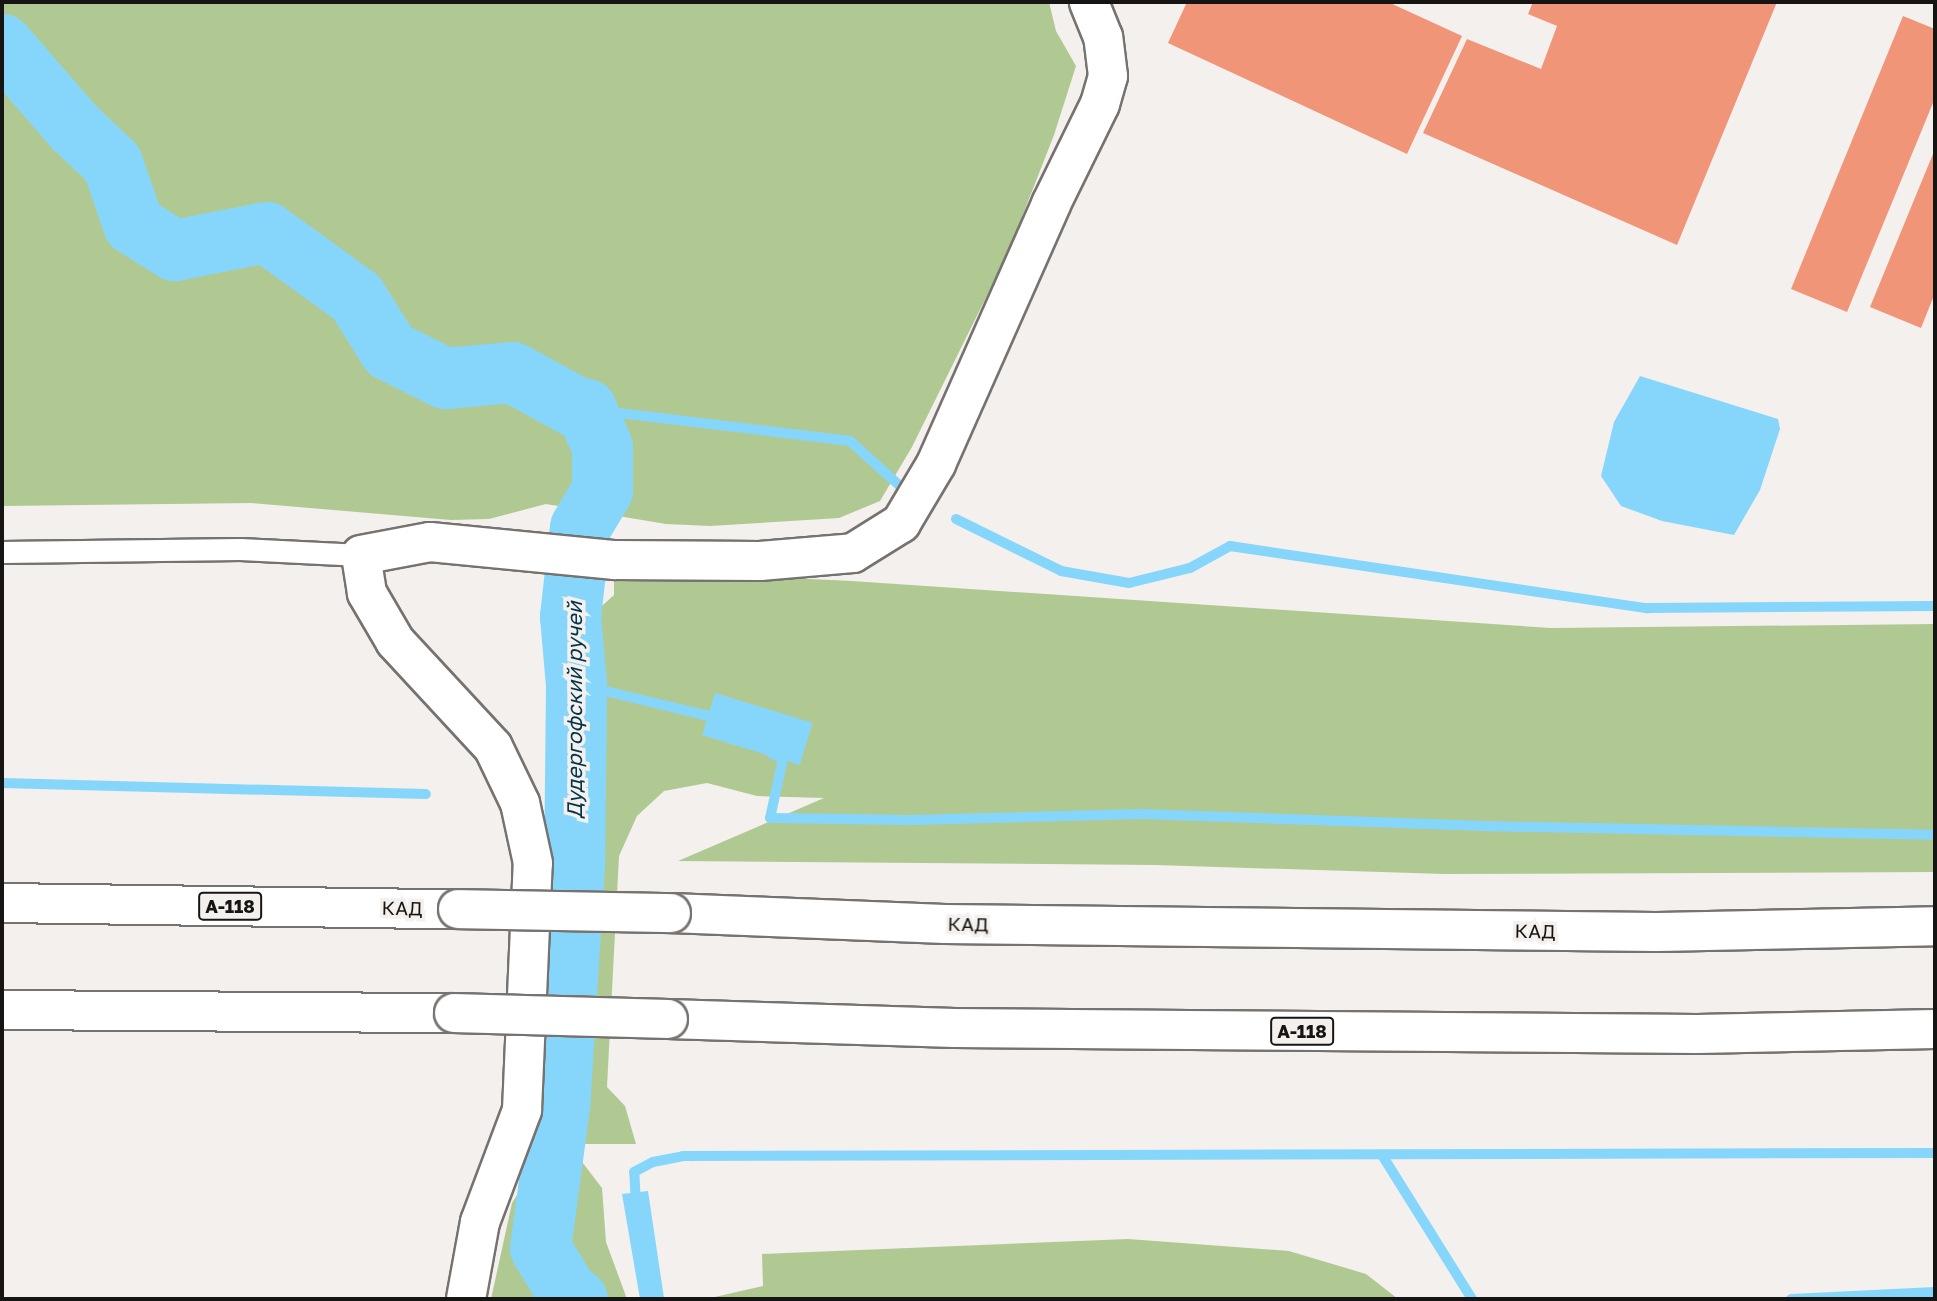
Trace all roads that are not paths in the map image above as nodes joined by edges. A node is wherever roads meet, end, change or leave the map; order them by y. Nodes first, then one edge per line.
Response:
1 (1089, 2) edge
2 (2, 552) edge
3 (361, 555) junction
4 (2, 903) edge
5 (1935, 926) edge
6 (2, 1010) edge
7 (1935, 1029) edge
8 (466, 1299) edge

1 - 3 main road
2 - 3 lane
3 - 8 main road
4 - 5 main road, КАД / А-118, bridge
6 - 7 main road, А-118, bridge

